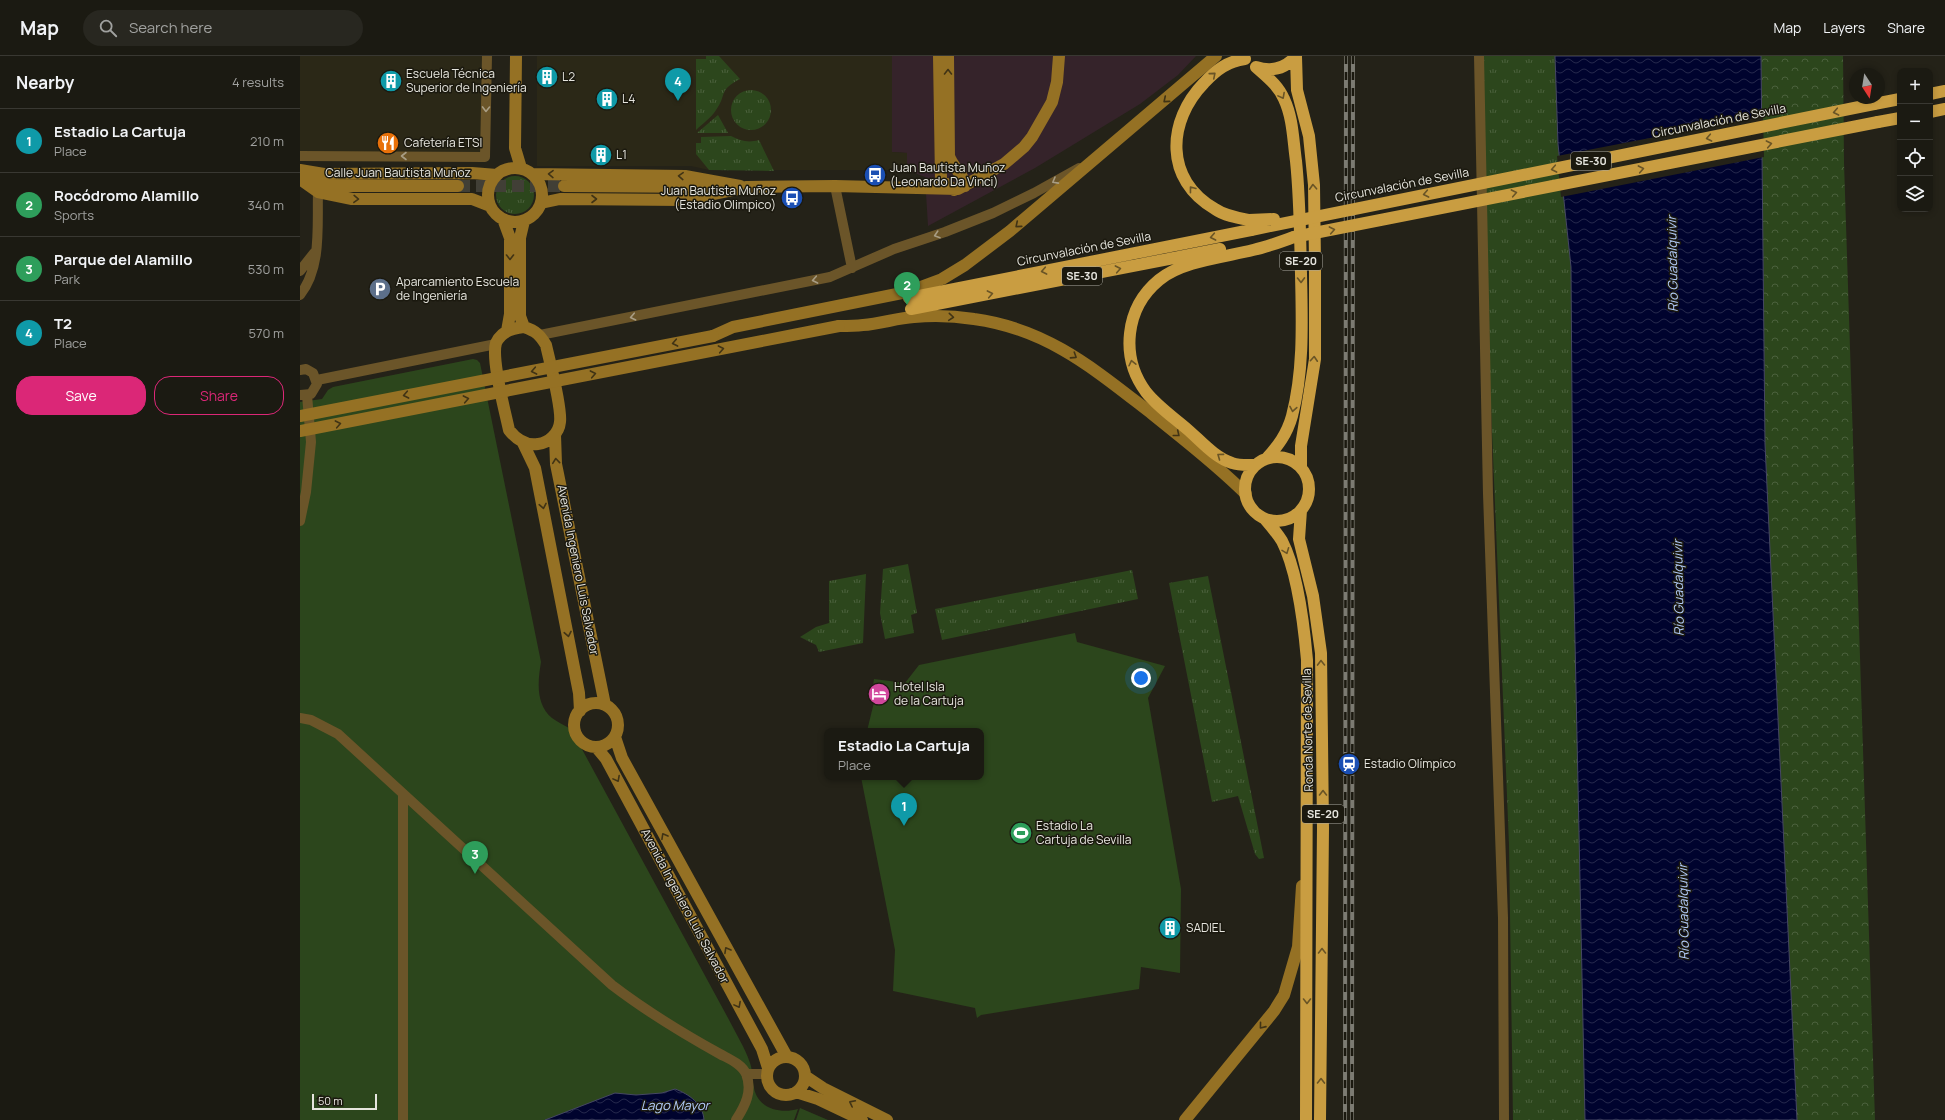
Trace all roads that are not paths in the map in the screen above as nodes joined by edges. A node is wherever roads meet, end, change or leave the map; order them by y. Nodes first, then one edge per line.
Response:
1 (487, 56) edge
2 (516, 56) edge
3 (939, 56) edge
4 (948, 56) edge
5 (1059, 56) edge
6 (1216, 56) edge
7 (1296, 56) edge
8 (1479, 56) edge
9 (1245, 58) edge
10 (1256, 67) junction
11 (1945, 91) edge
12 (1933, 93) edge
13 (1897, 100) edge
14 (1945, 109) edge
15 (1933, 111) edge
16 (1897, 119) edge
17 (1101, 155) junction
18 (300, 156) edge
19 (521, 168) junction
20 (300, 170) edge
21 (300, 173) edge
22 (532, 174) junction
23 (497, 175) junction
24 (300, 179) edge
25 (954, 183) junction
26 (458, 186) tunnel mouth
27 (564, 186) tunnel mouth
28 (835, 186) junction
29 (748, 187) junction
30 (318, 192) junction
31 (541, 203) junction
32 (490, 206) junction
33 (503, 220) junction
34 (524, 221) junction
35 (1250, 225) junction
36 (1255, 246) junction
37 (316, 251) junction
38 (852, 268) junction
39 (300, 271) edge
40 (301, 289) edge
41 (910, 304) junction
42 (524, 327) junction
43 (507, 331) junction
44 (540, 335) junction
45 (496, 344) junction
46 (300, 370) edge
47 (317, 380) junction
48 (304, 395) edge
49 (300, 416) edge
50 (300, 431) edge
51 (555, 435) junction
52 (523, 443) junction
53 (1261, 462) junction
54 (1301, 467) junction
55 (1246, 494) junction
56 (1301, 510) junction
57 (1265, 519) junction
58 (300, 521) edge
59 (605, 705) junction
60 (580, 710) junction
61 (300, 718) edge
62 (615, 737) junction
63 (596, 747) junction
64 (403, 794) junction
65 (1308, 829) junction
66 (787, 1057) junction
67 (767, 1071) junction
68 (746, 1074) junction
69 (805, 1076) junction
70 (796, 1092) junction
71 (403, 1120) edge
72 (736, 1120) edge
73 (862, 1120) edge
74 (888, 1120) edge
75 (1185, 1120) edge
76 (1306, 1120) edge
77 (1320, 1120) edge
78 (1504, 1120) edge

1 -> 18 street
2 - 19 street
3 - 25 street
25 -> 4 street
5 - 25 street
6 -> 17 street
7 - 10 highway, Ronda Norte de Sevilla / SE-20
54 -> 7 highway, Ronda Norte de Sevilla / SE-20
8 - 78 street
9 - 10 highway, SE-20
35 -> 9 highway
10 -> 53 highway, SE-20
11 - 12 highway
13 -> 35 highway, Circunvalación de Sevilla / SE-30, bridge
14 - 15 highway
36 -> 16 highway, SE-30, bridge
17 -> 38 street
17 -> 41 street
19 - 22 street
19 - 23 street
20 - 23 street, Calle Juan Bautista Muñoz
21 - 26 street
29 -> 22 street
22 - 31 street
23 - 32 street
24 - 30 street
25 - 28 street
27 - 29 street
28 - 29 street
28 - 38 street
31 -> 29 street
30 -> 32 street, Calle Juan Bautista Muñoz
30 - 37 street
31 - 34 street
32 - 33 street
33 - 34 street
33 -> 43 street
34 - 42 street
35 -> 41 highway, Circunvalación de Sevilla / SE-30
41 -> 36 highway, SE-30
53 -> 36 highway
37 - 39 street
37 - 40 street
38 -> 44 street
41 -> 49 street, bridge
50 -> 41 street, bridge
41 -> 55 street
42 - 43 street
42 - 44 street
43 - 45 street
44 - 51 street, Avenida Ingeniero Luis Salvador
45 - 47 street
45 - 52 street
46 - 47 street
47 - 48 street
48 - 58 street
51 - 52 street
59 -> 51 street, Avenida Ingeniero Luis Salvador
52 -> 60 street, Avenida Ingeniero Luis Salvador
53 - 54 highway
53 - 55 highway, SE-20
54 - 56 highway, Ronda Norte de Sevilla / SE-20
55 - 57 highway, Ronda Norte de Sevilla / SE-20
56 - 57 highway
77 -> 56 highway, Ronda Norte de Sevilla / SE-20
57 -> 65 highway, Ronda Norte de Sevilla / SE-20
59 - 60 street
59 - 62 street
60 - 63 street
61 - 64 street
62 - 63 street
66 -> 62 street, Avenida Ingeniero Luis Salvador
63 -> 67 street, Avenida Ingeniero Luis Salvador
64 - 68 street
64 - 71 street
65 -> 75 street
65 -> 76 highway, Ronda Norte de Sevilla / SE-20
66 - 67 street
66 - 69 street
67 - 68 street
67 - 70 street
68 - 72 street
69 - 70 street
74 -> 69 street
70 - 73 street

